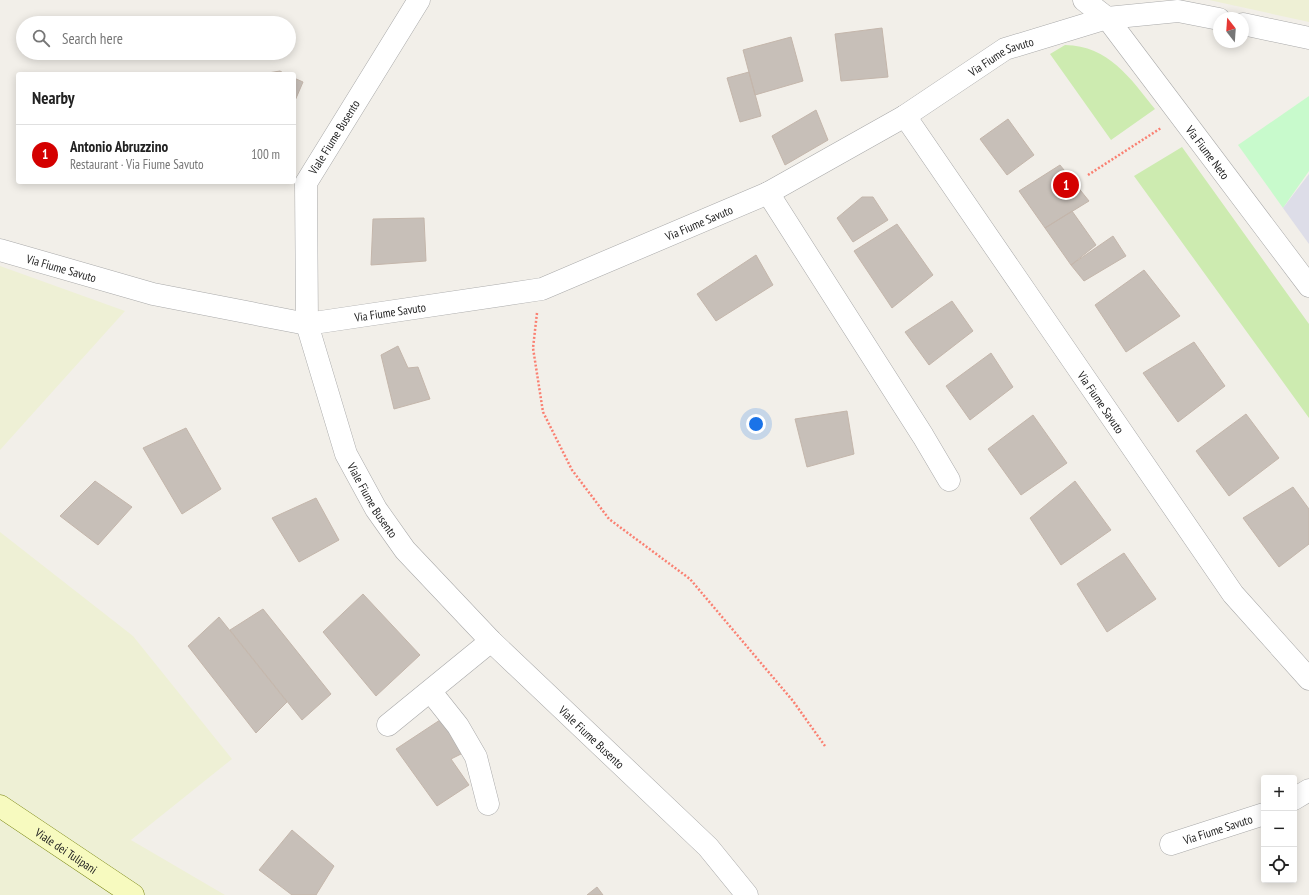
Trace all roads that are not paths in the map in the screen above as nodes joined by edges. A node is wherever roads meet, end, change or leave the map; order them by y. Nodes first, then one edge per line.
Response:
1 (420, 0) edge
2 (1084, 0) edge
3 (1107, 18) junction
4 (1213, 18) edge
5 (1249, 25) edge
6 (1309, 38) edge
7 (905, 116) junction
8 (768, 193) junction
9 (0, 250) edge
10 (1309, 286) edge
11 (307, 324) junction
12 (948, 480) dead end
13 (491, 641) junction
14 (1309, 680) edge
15 (431, 692) junction
16 (388, 725) dead end
17 (1309, 790) edge
18 (1297, 797) edge
19 (488, 804) dead end
20 (0, 806) edge
21 (1261, 815) edge
22 (1170, 844) dead end
23 (133, 895) edge
24 (747, 895) edge

1 - 11 street, Viale Fiume Busento
2 - 3 street, Via Fiume Neto
3 - 4 street, Via Fiume Savuto
3 - 7 street, Via Fiume Savuto
3 - 10 street, Via Fiume Neto
5 - 6 street
7 - 8 street, Via Fiume Savuto
7 - 14 street, Via Fiume Savuto
8 - 11 street, Via Fiume Savuto
8 - 12 street
9 - 11 street, Via Fiume Savuto
11 - 13 street, Viale Fiume Busento
13 - 15 street
13 - 24 street, Viale Fiume Busento
15 - 16 street
15 - 19 street
17 - 18 street
20 - 23 main road, Viale dei Tulipani
21 - 22 street, Via Fiume Savuto

